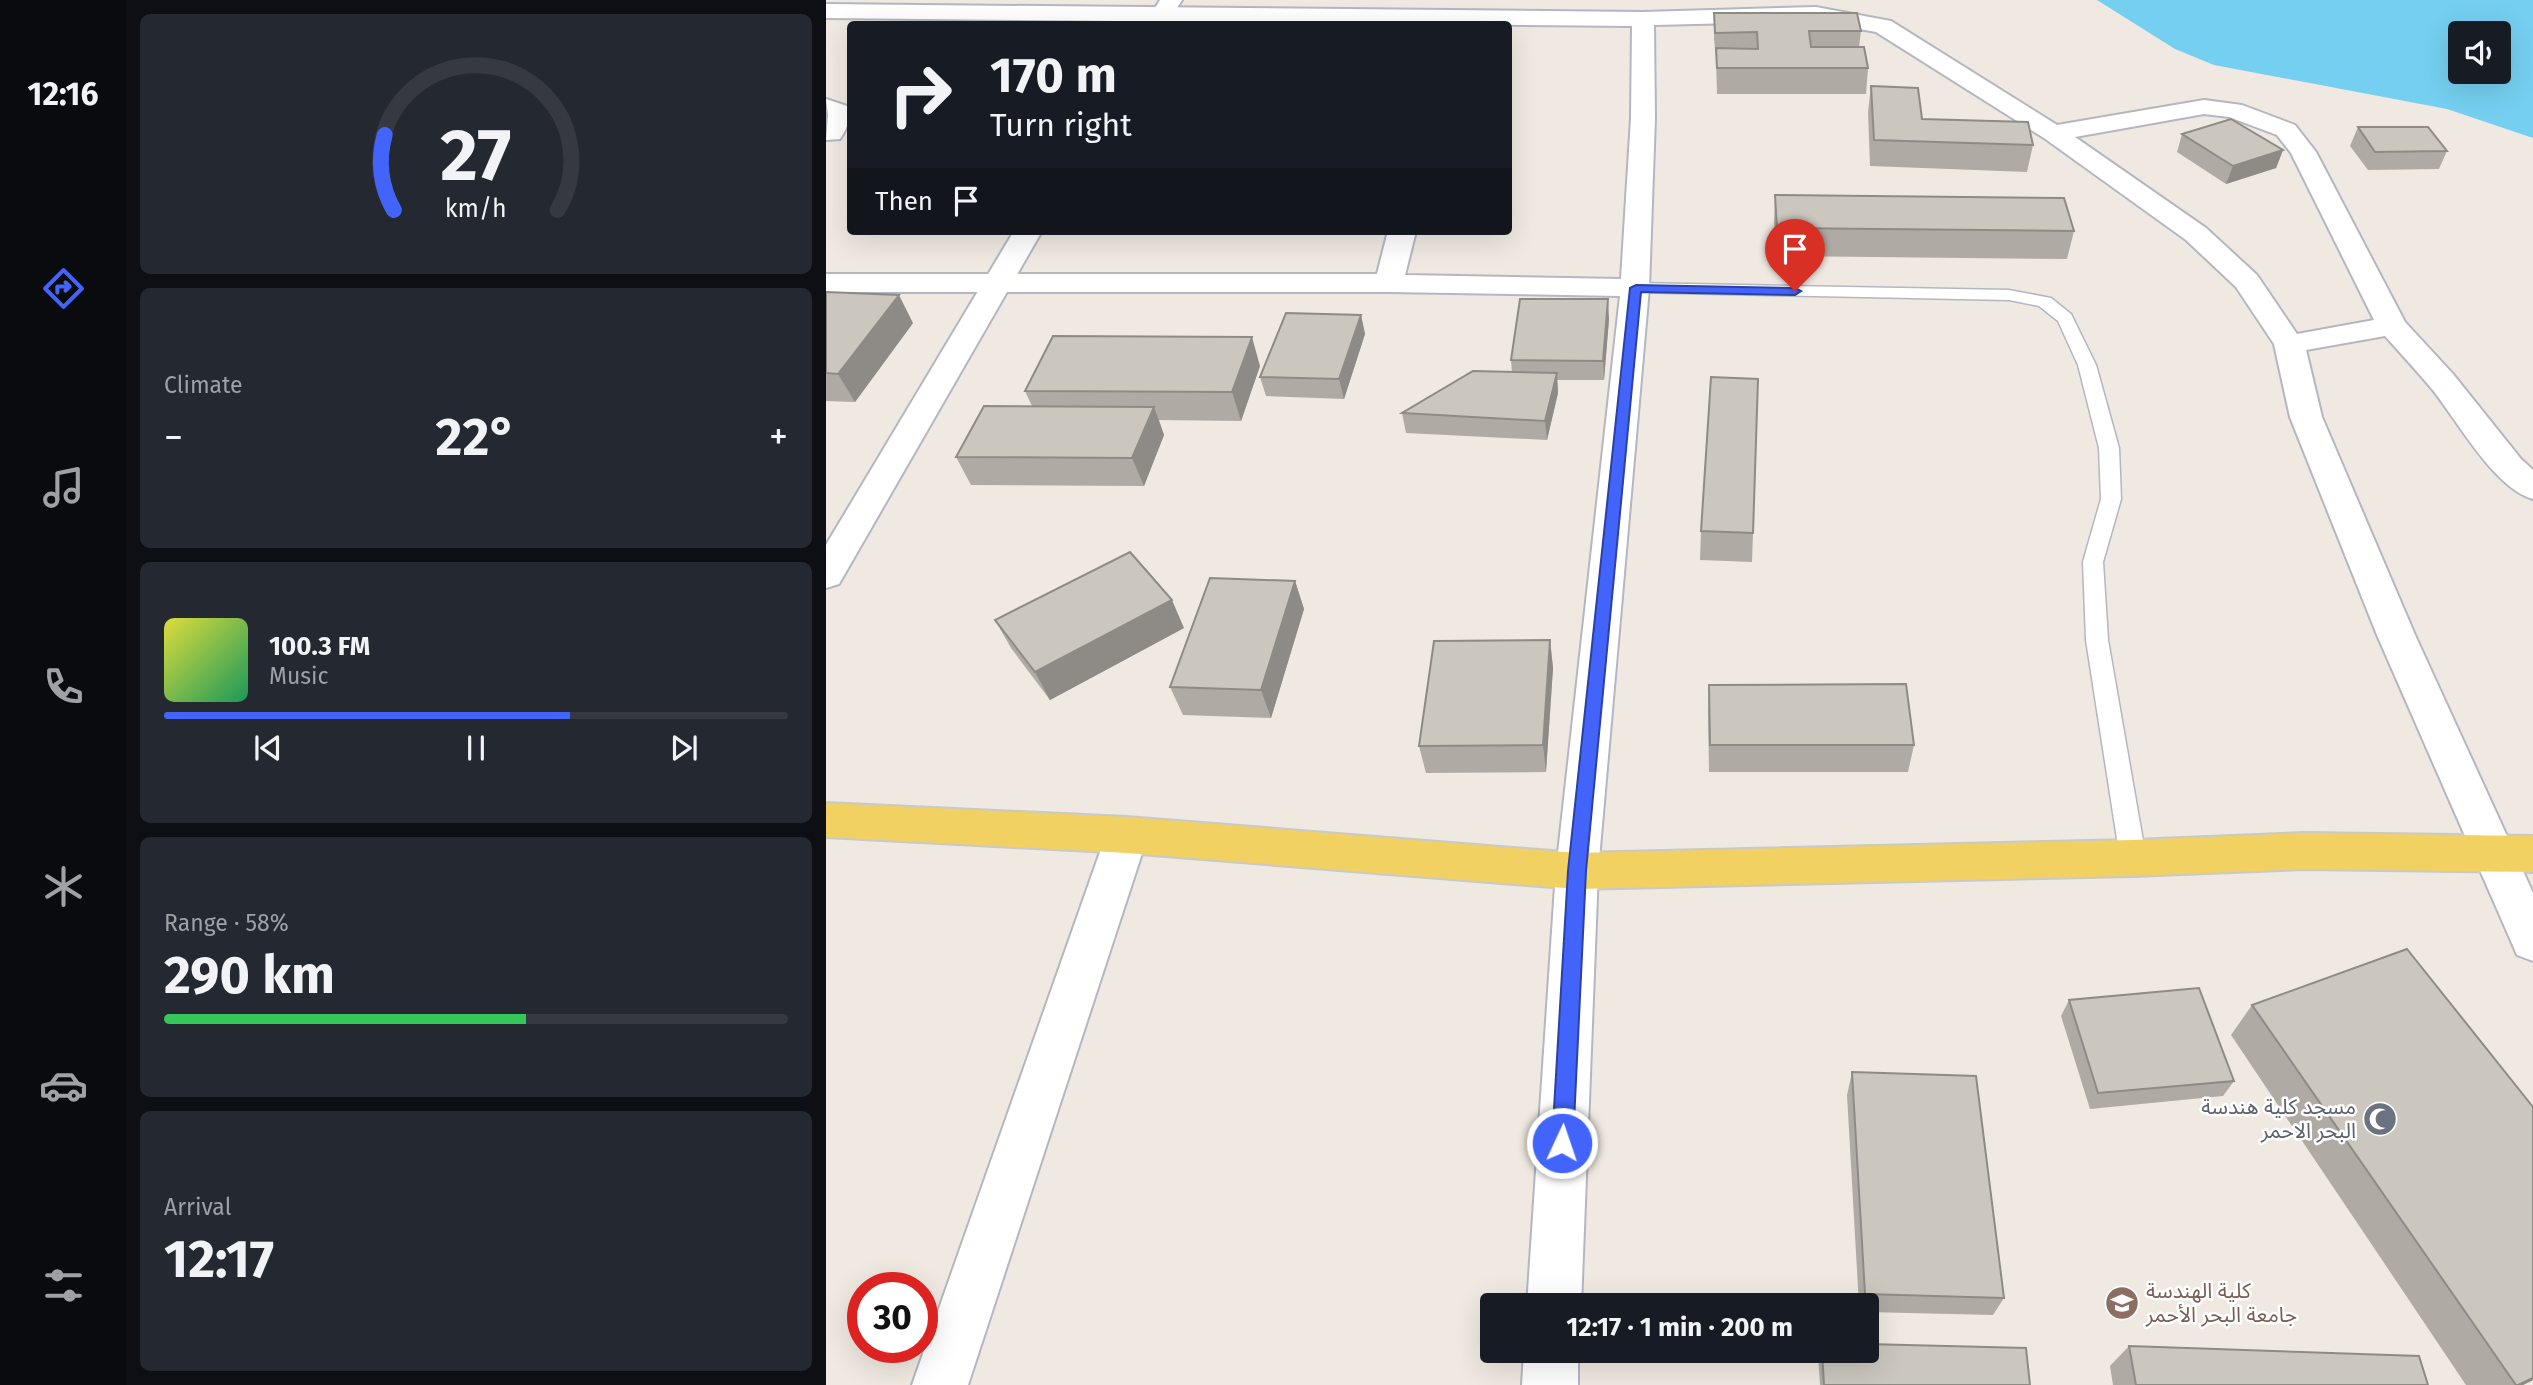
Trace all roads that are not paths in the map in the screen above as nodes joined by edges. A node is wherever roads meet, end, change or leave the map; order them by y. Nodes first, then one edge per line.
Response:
1 (826, 11) edge
2 (1163, 14) edge
3 (1643, 19) junction
4 (1456, 20) edge
5 (826, 106) edge
6 (2053, 132) junction
7 (831, 134) dead end
8 (1026, 235) edge
9 (1401, 235) edge
10 (826, 283) edge
11 (996, 283) junction
12 (1389, 283) junction
13 (1636, 288) junction
14 (2392, 327) junction
15 (2289, 344) junction
16 (2533, 488) edge
17 (826, 575) edge
18 (826, 820) edge
19 (1126, 835) junction
20 (2513, 853) edge
21 (2133, 858) junction
22 (1577, 871) junction
23 (2533, 940) edge
24 (1555, 1293) edge
25 (1551, 1363) edge
26 (940, 1385) edge
27 (1550, 1385) edge

1 - 2 street
2 - 4 street
3 - 4 street
3 - 6 street
3 - 13 street
5 - 7 street
6 - 14 street
6 - 15 street
8 - 11 street
9 - 12 street
10 - 11 street
11 - 12 street
11 - 17 street
12 - 13 street
13 - 21 lane
13 - 22 street
14 - 15 street
14 - 16 street
15 - 20 street
18 - 19 main road
19 - 22 main road
19 - 26 street
20 - 21 main road
20 - 23 street
21 - 22 main road
22 - 24 street
25 - 27 street

